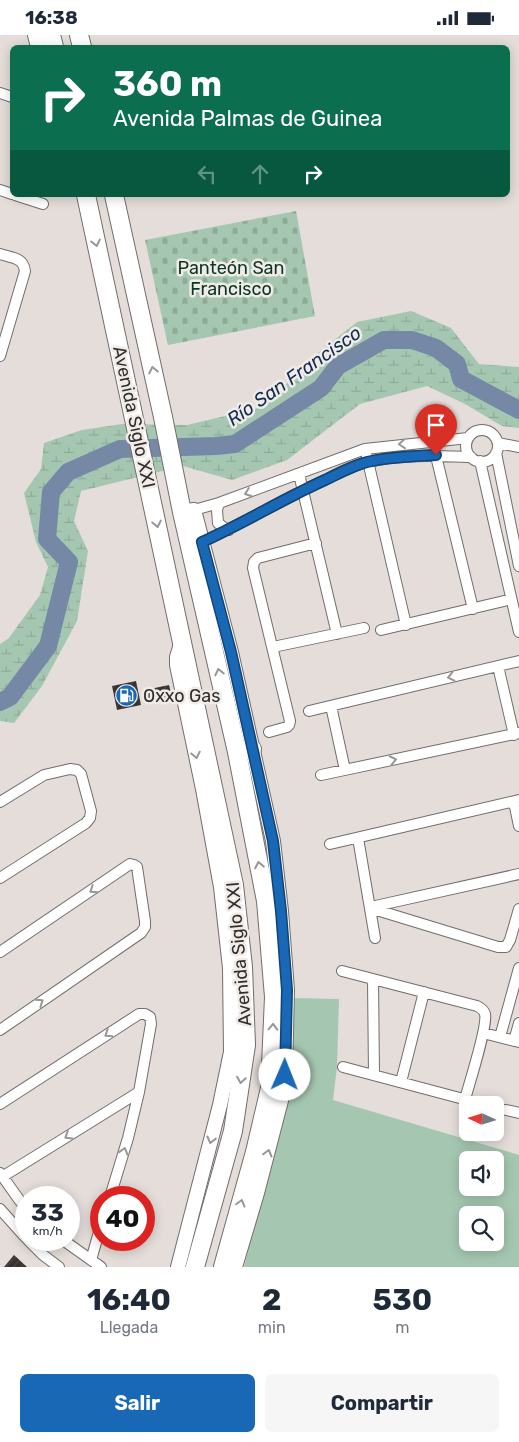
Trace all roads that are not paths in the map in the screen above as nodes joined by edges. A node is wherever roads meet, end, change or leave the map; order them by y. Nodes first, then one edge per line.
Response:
1 (86, 197) edge
2 (114, 197) edge
3 (32, 198) edge
4 (43, 204) dead end
5 (0, 254) edge
6 (5, 324) edge
7 (0, 356) edge
8 (468, 438) junction
9 (519, 447) edge
10 (497, 448) junction
11 (365, 449) junction
12 (436, 455) junction
13 (476, 459) junction
14 (368, 462) junction
15 (299, 474) junction
16 (303, 490) junction
17 (220, 503) junction
18 (188, 511) junction
19 (229, 530) junction
20 (202, 542) junction
21 (316, 543) junction
22 (519, 567) edge
23 (508, 600) junction
24 (474, 609) junction
25 (406, 625) junction
26 (364, 628) dead end
27 (381, 630) dead end
28 (519, 632) edge
29 (337, 634) junction
30 (273, 647) junction
31 (519, 661) edge
32 (498, 666) junction
33 (332, 705) junction
34 (308, 711) dead end
35 (269, 732) dead end
36 (516, 734) edge
37 (244, 750) junction
38 (345, 770) junction
39 (321, 775) dead end
40 (0, 801) edge
41 (516, 801) edge
42 (519, 826) edge
43 (358, 838) junction
44 (330, 844) dead end
45 (519, 874) edge
46 (0, 878) edge
47 (370, 907) junction
48 (519, 909) edge
49 (374, 938) dead end
50 (0, 952) edge
51 (519, 968) edge
52 (342, 971) dead end
53 (373, 979) junction
54 (424, 992) junction
55 (519, 1023) edge
56 (0, 1030) edge
57 (483, 1033) junction
58 (500, 1037) junction
59 (516, 1042) edge
60 (343, 1067) dead end
61 (374, 1075) junction
62 (400, 1082) junction
63 (277, 1089) junction
64 (139, 1092) junction
65 (466, 1096) edge
66 (459, 1097) edge
67 (0, 1104) edge
68 (506, 1110) dead end
69 (518, 1111) edge
70 (1, 1175) edge
71 (113, 1186) edge
72 (15, 1193) edge
73 (0, 1209) edge
74 (201, 1212) junction
75 (15, 1226) edge
76 (39, 1251) edge
77 (79, 1251) edge
78 (94, 1251) edge
79 (91, 1260) junction
80 (59, 1267) edge
81 (101, 1267) edge
82 (178, 1267) edge
83 (194, 1267) edge
84 (223, 1267) edge
85 (235, 1267) edge

1 -> 74 highway, Avenida Siglo XXI
18 -> 2 highway, Avenida Siglo XXI
3 - 4 street
5 - 6 street
6 - 7 street
8 - 10 street
8 -> 11 street
8 - 13 street
9 - 10 street
10 - 13 street
10 - 22 street
11 - 14 street
11 - 15 street
12 - 13 street
12 - 14 street
12 - 24 street
13 - 23 street
14 - 16 street
14 - 25 street
15 - 16 street
15 -> 17 street
16 - 19 street
16 - 21 street
17 - 18 street
17 - 19 street
18 - 20 street, Avenida Siglo XXI
37 -> 18 highway, Avenida Siglo XXI
19 - 20 street
20 - 37 street, Avenida Siglo XXI
21 - 29 street
21 - 30 street
23 - 24 street
23 - 28 street
24 - 25 street
25 - 27 street
26 - 29 street
29 - 30 street
30 - 35 street
31 - 32 street
32 -> 33 street
32 - 36 street
33 - 34 street
33 - 38 street
38 -> 36 street
63 -> 37 highway, Avenida Siglo XXI
38 - 39 street
40 - 46 street
41 - 42 street
41 - 43 street
43 - 44 street
43 - 47 street
45 - 47 street
47 - 48 street
47 - 49 street
56 -> 50 street
51 - 58 street
52 - 53 street
53 - 54 street
53 - 61 street
54 - 57 street
54 - 62 street
55 - 59 street
57 - 58 street
57 - 65 street
58 - 59 street
60 - 61 street
61 - 62 street
62 - 66 street
84 -> 63 highway, Avenida Siglo XXI
85 -> 63 street, Avenida Siglo XXI
64 -> 67 street
64 -> 70 street
71 -> 64 street
68 - 69 street
70 - 72 street
73 - 75 street
74 - 82 street, Avenida Siglo XXI
74 - 83 highway, Avenida Siglo XXI
76 - 80 street
77 - 79 street
78 - 79 street
79 - 81 street

